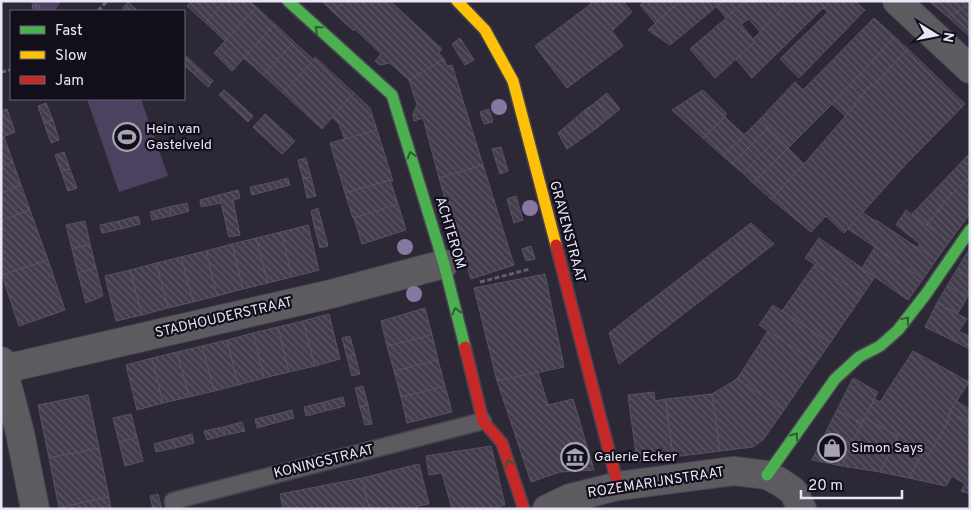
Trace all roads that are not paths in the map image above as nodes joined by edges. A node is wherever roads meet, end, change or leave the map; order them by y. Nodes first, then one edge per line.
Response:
1 (288, 1) edge
2 (457, 1) edge
3 (897, 1) edge
4 (970, 69) edge
5 (970, 230) edge
6 (447, 276) junction
7 (3, 365) edge
8 (483, 421) junction
9 (767, 475) junction
10 (618, 486) junction
11 (35, 509) edge
12 (174, 509) edge
13 (524, 509) edge
14 (547, 509) edge
15 (802, 509) edge

6 -> 1 street, ACHTEROM
2 - 10 street, GRAVENSTRAAT
3 - 4 street
9 -> 5 street
6 - 7 street, STADHOUDERSTRAAT
8 -> 6 street, ACHTEROM
7 - 11 street
8 - 12 lane, KONINGSTRAAT
13 -> 8 street, ACHTEROM
9 - 10 street, ROZEMARIJNSTRAAT
9 - 15 street, ROZEMARIJNSTRAAT
10 - 14 street, ROZEMARIJNSTRAAT

